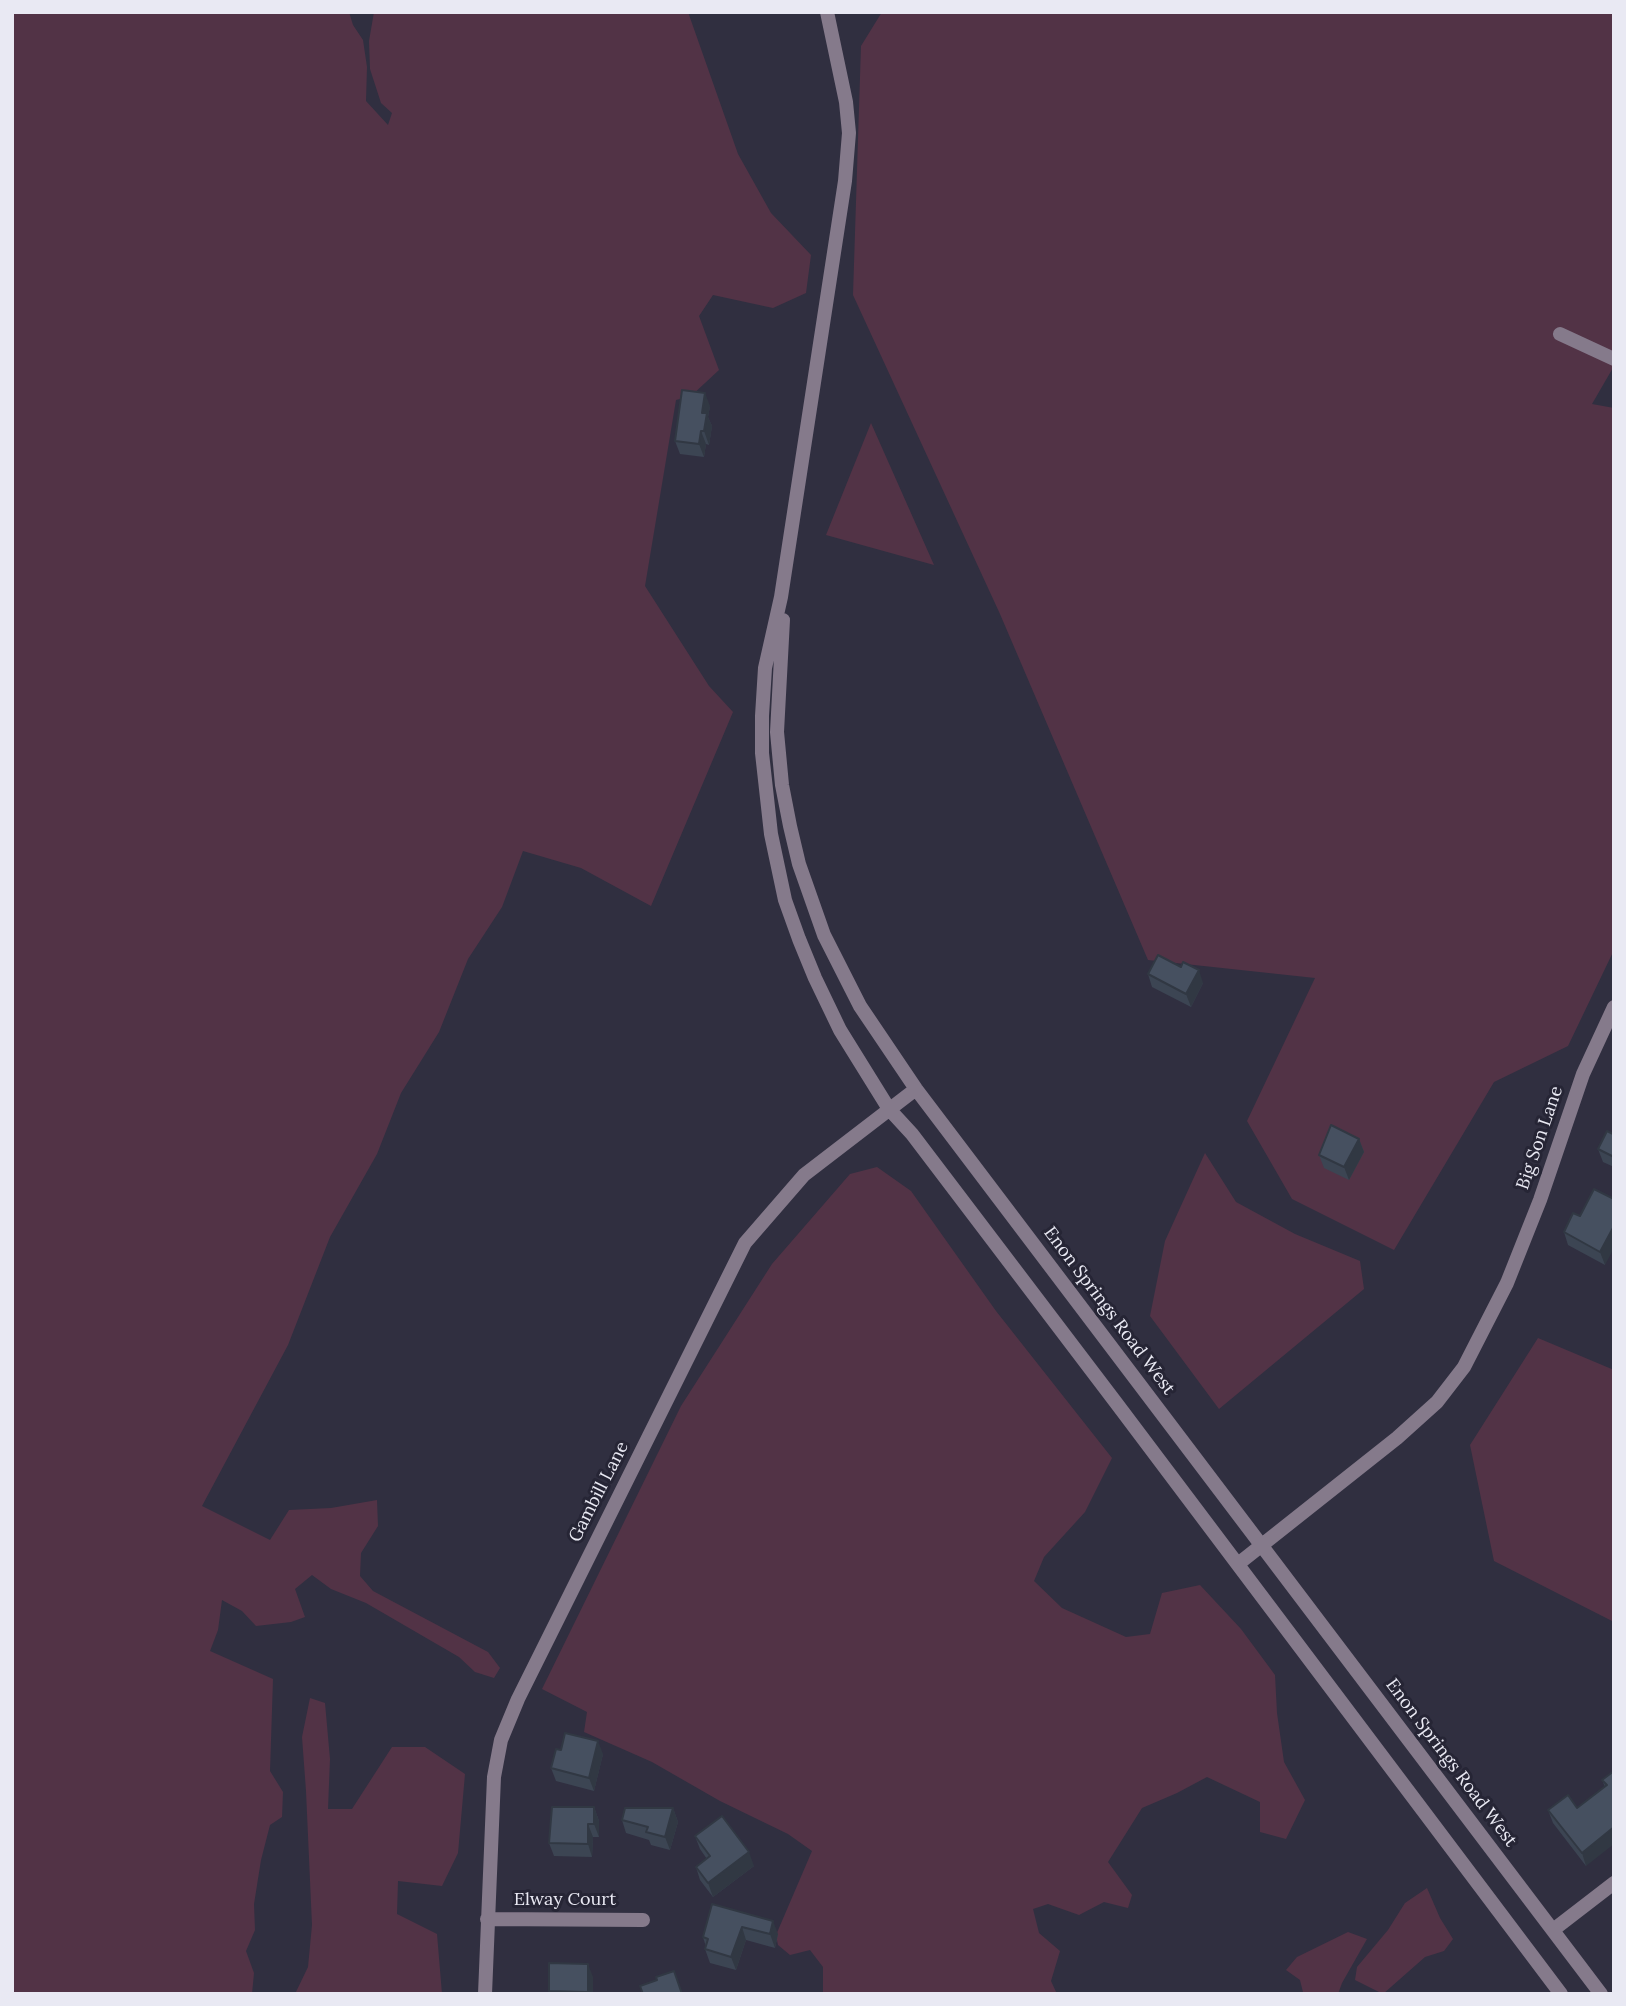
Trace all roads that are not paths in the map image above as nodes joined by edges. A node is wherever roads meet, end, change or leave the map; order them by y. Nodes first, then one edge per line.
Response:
1 (827, 12) edge
2 (1560, 334) dead end
3 (1613, 356) edge
4 (785, 574) junction
5 (1614, 1007) edge
6 (916, 1089) junction
7 (889, 1109) junction
8 (1262, 1546) junction
9 (1238, 1564) junction
10 (1614, 1883) edge
11 (486, 1919) junction
12 (643, 1920) dead end
13 (1553, 1930) junction
14 (485, 1994) edge
15 (1561, 1994) edge
16 (1601, 1994) edge

1 - 4 street
2 - 3 street
4 - 6 street, Enon Springs Road West
4 - 7 street
5 - 8 street, Big Son Lane
6 - 7 street, Gambill Lane
6 - 8 street, Enon Springs Road West
7 - 9 street
7 - 11 street, Gambill Lane
8 - 9 street, Big Son Lane
8 - 13 street, Enon Springs Road West
9 - 15 street
10 - 13 street
11 - 12 street, Elway Court
11 - 14 street, Gambill Lane
13 - 16 street, Enon Springs Road West

